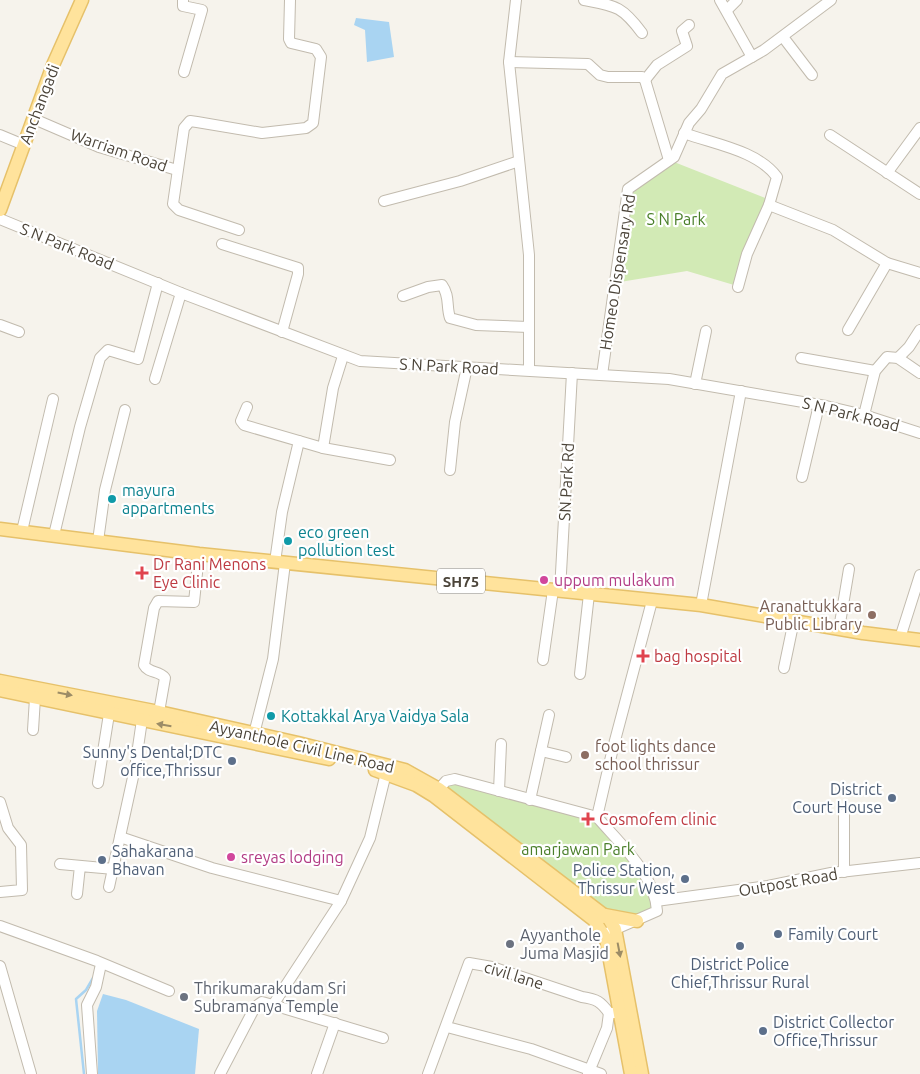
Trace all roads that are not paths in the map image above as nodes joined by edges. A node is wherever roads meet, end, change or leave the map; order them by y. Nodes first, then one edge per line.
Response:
1 (82, 0) edge
2 (183, 0) edge
3 (290, 0) edge
4 (516, 0) edge
5 (584, 0) edge
6 (720, 0) edge
7 (737, 0) edge
8 (831, 0) edge
9 (727, 10) junction
10 (689, 25) dead end
11 (642, 33) dead end
12 (783, 37) junction
13 (752, 57) junction
14 (509, 62) junction
15 (184, 72) dead end
16 (812, 75) dead end
17 (645, 80) junction
18 (34, 119) junction
19 (920, 128) edge
20 (684, 133) junction
21 (0, 135) edge
22 (830, 135) dead end
23 (24, 145) junction
24 (669, 160) junction
25 (519, 162) junction
26 (177, 170) junction
27 (887, 173) junction
28 (920, 194) edge
29 (384, 201) dead end
30 (769, 205) junction
31 (0, 210) edge
32 (0, 219) edge
33 (239, 230) dead end
34 (222, 244) dead end
35 (886, 263) junction
36 (920, 273) edge
37 (158, 283) junction
38 (738, 287) dead end
39 (181, 293) junction
40 (403, 296) dead end
41 (0, 325) edge
42 (530, 327) junction
43 (848, 330) dead end
44 (920, 330) edge
45 (19, 332) dead end
46 (282, 332) junction
47 (706, 332) dead end
48 (343, 356) junction
49 (801, 358) dead end
50 (898, 358) junction
51 (467, 367) junction
52 (529, 370) junction
53 (875, 371) junction
54 (572, 373) junction
55 (920, 373) edge
56 (602, 375) junction
57 (155, 380) dead end
58 (695, 384) junction
59 (741, 391) junction
60 (53, 399) dead end
61 (819, 405) junction
62 (247, 407) dead end
63 (125, 410) dead end
64 (864, 415) junction
65 (920, 432) edge
66 (299, 441) junction
67 (323, 448) junction
68 (390, 460) dead end
69 (450, 470) dead end
70 (802, 477) dead end
71 (0, 530) edge
72 (22, 531) junction
73 (54, 535) junction
74 (98, 541) junction
75 (199, 554) junction
76 (280, 563) junction
77 (849, 569) dead end
78 (920, 575) edge
79 (556, 590) junction
80 (589, 594) junction
81 (652, 601) junction
82 (701, 605) junction
83 (794, 620) junction
84 (839, 629) junction
85 (900, 638) junction
86 (920, 640) edge
87 (543, 660) dead end
88 (784, 668) dead end
89 (580, 674) dead end
90 (0, 681) edge
91 (0, 690) edge
92 (32, 694) junction
93 (159, 712) junction
94 (109, 714) junction
95 (143, 715) junction
96 (549, 715) dead end
97 (32, 730) dead end
98 (254, 734) junction
99 (284, 744) junction
100 (501, 744) dead end
101 (541, 750) junction
102 (566, 757) dead end
103 (387, 768) junction
104 (418, 781) junction
105 (98, 783) dead end
106 (439, 789) junction
107 (499, 791) junction
108 (530, 800) junction
109 (0, 802) edge
110 (844, 814) dead end
111 (597, 817) junction
112 (3, 819) edge
113 (120, 837) junction
114 (920, 863) edge
115 (60, 864) dead end
116 (114, 869) junction
117 (844, 872) junction
118 (109, 888) dead end
119 (0, 892) edge
120 (77, 894) dead end
121 (341, 901) junction
122 (656, 901) junction
123 (601, 918) junction
124 (637, 921) junction
125 (0, 926) edge
126 (609, 931) junction
127 (101, 964) junction
128 (0, 966) edge
129 (169, 991) dead end
130 (273, 1005) junction
131 (620, 1010) junction
132 (335, 1023) junction
133 (446, 1027) junction
134 (383, 1038) dead end
135 (589, 1072) edge
136 (30, 1074) edge
137 (92, 1074) edge
138 (220, 1074) edge
139 (317, 1074) edge
140 (428, 1074) edge
141 (601, 1074) edge
142 (631, 1074) edge
143 (642, 1074) edge

1 - 18 main road, Anchangadi
2 - 15 street
3 - 26 street
4 - 14 street
5 - 11 street
6 - 9 street
7 - 9 street
8 - 12 street, Homeo Dispensary Rd
9 - 13 street
10 - 17 street
12 - 13 street, Homeo Dispensary Rd
12 - 16 street
13 - 20 street, Homeo Dispensary Rd
14 - 17 street
14 - 25 street
17 - 24 street
18 - 23 main road, Anchangadi
18 - 26 street, Warriam Road
19 - 27 street
20 - 24 street, Homeo Dispensary Rd
20 - 30 street
21 - 23 street
22 - 27 street
23 - 31 main road, Anchangadi
24 - 56 street, Homeo Dispensary Rd
25 - 29 street
25 - 42 street
26 - 33 street
27 - 28 street
30 - 35 street
30 - 38 street
32 - 37 street, S N Park Road
34 - 46 street
35 - 36 street
35 - 43 street
37 - 39 street, S N Park Road
37 - 73 street
39 - 46 street, S N Park Road
39 - 57 street
40 - 42 street
41 - 45 street
42 - 52 street
44 - 50 street
46 - 48 street, S N Park Road
47 - 58 street
48 - 51 street, S N Park Road
48 - 67 street
49 - 53 street
50 - 53 street
50 - 55 street
51 - 52 street, S N Park Road
51 - 69 street
52 - 54 street, S N Park Road
53 - 64 street
54 - 56 street, S N Park Road
54 - 79 street, SN Park Rd
56 - 58 street, S N Park Road
58 - 59 street, S N Park Road
59 - 61 street, S N Park Road
59 - 82 street
60 - 72 street
61 - 64 street, S N Park Road
61 - 70 street
62 - 66 street
63 - 74 street
64 - 65 street, S N Park Road
66 - 67 street
66 - 76 street
67 - 68 street
71 - 72 main road, SH75
72 - 73 main road, SH75
73 - 74 main road, SH75
74 - 75 main road, SH75
75 - 76 main road, SH75
75 - 93 street
76 - 79 main road, SH75
76 - 98 street
77 - 84 street
78 - 85 street
79 - 80 main road, SH75
79 - 87 street, SN Park Rd
80 - 81 main road, SH75
80 - 89 street
81 - 82 main road, SH75
81 - 111 street
82 - 83 main road, SH75
83 - 84 main road, SH75
83 - 88 street
84 - 85 main road, SH75
85 - 86 main road, SH75
90 - 92 main road, Ayyanthole Civil Line Road
91 - 92 main road, Ayyanthole Civil Line Road
92 - 94 main road, Ayyanthole Civil Line Road
92 -> 95 main road, Ayyanthole Civil Line Road
92 - 97 street
93 - 95 main road, Ayyanthole Civil Line Road
93 - 98 main road, Ayyanthole Civil Line Road
94 - 95 main road, Ayyanthole Civil Line Road
94 - 105 street
99 -> 95 main road, Ayyanthole Civil Line Road
95 - 113 street
96 - 101 street
98 - 99 main road, Ayyanthole Civil Line Road
99 - 103 main road, Ayyanthole Civil Line Road
100 - 107 street
101 - 102 street
101 - 108 street
103 - 104 main road, Ayyanthole Civil Line Road
103 - 121 street
104 - 106 main road, Ayyanthole Civil Line Road
104 - 123 main road, Ayyanthole Civil Line Road
106 - 107 street
106 - 123 main road, Ayyanthole Civil Line Road
107 - 108 street
108 - 111 street
109 - 112 street
110 - 117 street
111 - 122 street
112 - 119 street
113 - 116 street
113 - 121 street
114 - 117 street, Outpost Road
115 - 116 street
116 - 118 street
116 - 120 street
117 - 122 street, Outpost Road
121 - 130 street
122 - 124 street
123 - 124 main road
123 - 126 main road, Ayyanthole Civil Line Road
124 - 126 street
125 - 127 street
126 - 131 main road, Ayyanthole Civil Line Road
127 - 129 street
127 - 137 street
128 - 136 street
130 - 132 street
130 - 138 street
131 - 133 street, civil lane
131 - 135 street
131 - 142 main road, Ayyanthole Civil Line Road
131 - 143 main road, Ayyanthole Civil Line Road
132 - 134 street
132 - 139 street
133 - 135 street
133 - 140 street, civil lane
135 - 141 street

